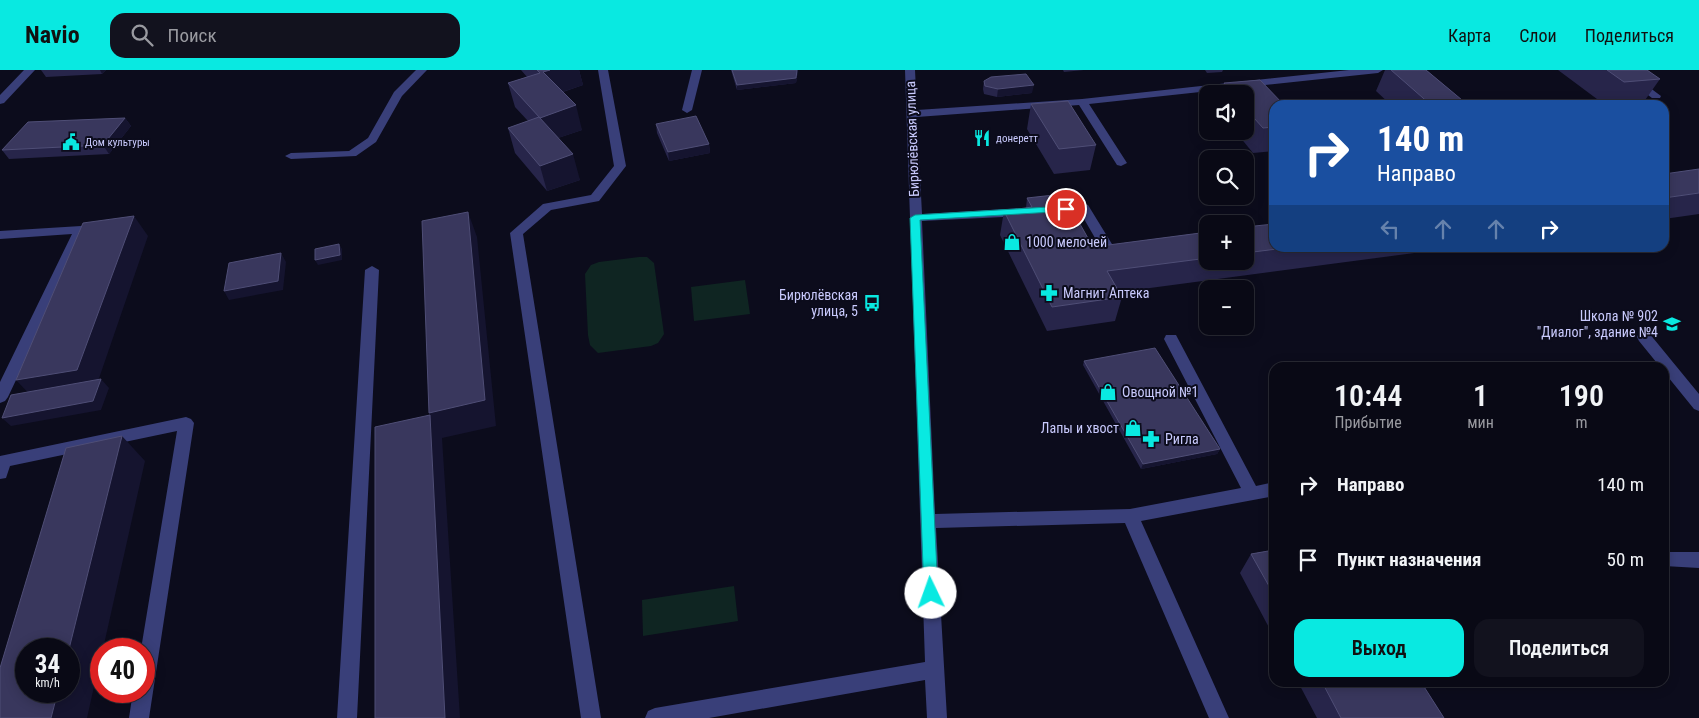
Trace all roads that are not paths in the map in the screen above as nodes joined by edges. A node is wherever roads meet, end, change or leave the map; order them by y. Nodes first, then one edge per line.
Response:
1 (30, 70) edge
2 (422, 70) edge
3 (602, 70) edge
4 (697, 70) edge
5 (910, 70) edge
6 (1378, 70) edge
7 (1619, 70) edge
8 (1656, 96) edge
9 (0, 101) edge
10 (1082, 102) junction
11 (687, 110) dead end
12 (910, 114) junction
13 (291, 156) dead end
14 (1122, 164) dead end
15 (915, 218) junction
16 (0, 235) edge
17 (1130, 251) edge
18 (372, 270) dead end
19 (1644, 337) dead end
20 (1171, 339) dead end
21 (1664, 362) edge
22 (1669, 368) edge
23 (0, 397) edge
24 (1699, 405) edge
25 (0, 473) edge
26 (1269, 490) edge
27 (1251, 492) junction
28 (1130, 516) junction
29 (927, 520) junction
30 (1669, 559) edge
31 (1699, 560) edge
32 (152, 638) edge
33 (935, 669) junction
34 (141, 703) edge
35 (139, 718) edge
36 (347, 718) edge
37 (591, 718) edge
38 (654, 718) edge
39 (937, 718) edge
40 (1219, 718) edge

1 - 9 street
2 - 13 street
3 - 37 street
4 - 11 street
5 - 12 street, Бирюлёвская улица
6 - 10 street
7 - 8 street
10 - 12 street
10 - 14 street
12 - 15 street, Бирюлёвская улица
15 - 17 street
15 - 29 street, Бирюлёвская улица
16 - 23 street
18 - 36 street
19 - 21 street
20 - 27 street
22 - 24 street
25 - 32 street
26 - 27 street
27 - 28 street
28 - 29 street
28 - 40 street
29 - 33 street, Бирюлёвская улица
30 - 31 street
33 - 38 street
33 - 39 street, Бирюлёвская улица
34 - 35 street

